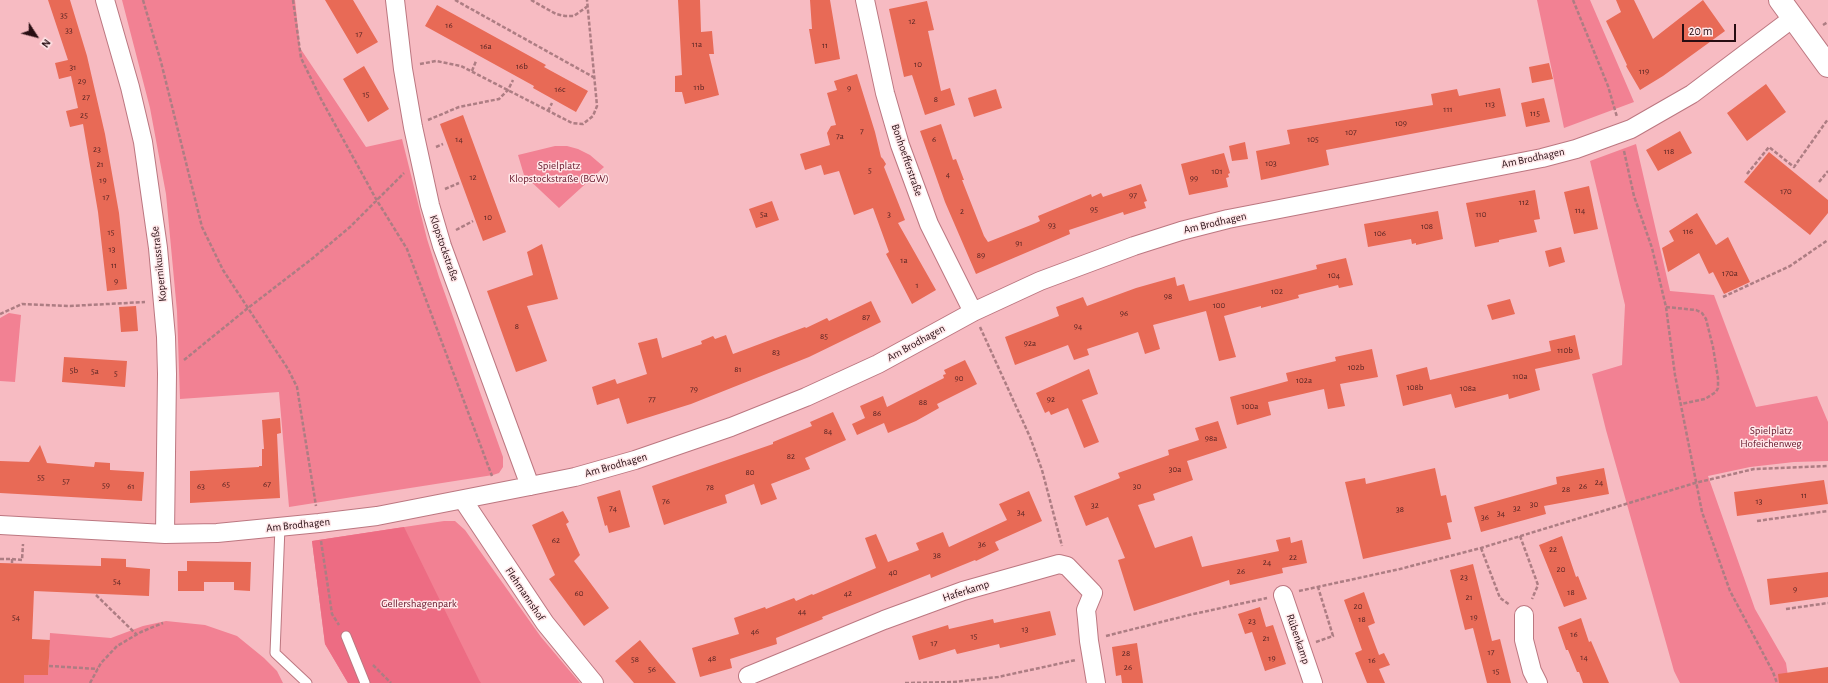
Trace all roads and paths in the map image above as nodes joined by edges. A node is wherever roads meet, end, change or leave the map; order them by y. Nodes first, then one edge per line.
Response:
1 (105, 0) edge
2 (143, 0) edge
3 (293, 0) edge
4 (395, 0) edge
5 (455, 0) edge
6 (531, 0) edge
7 (587, 0) edge
8 (865, 0) edge
9 (1572, 0) edge
10 (1780, 0) edge
11 (536, 1) edge
12 (588, 6) junction
13 (1793, 18) junction
14 (476, 61) dead end
15 (1828, 66) edge
16 (403, 69) junction
17 (472, 71) junction
18 (596, 79) junction
19 (513, 80) dead end
20 (508, 90) junction
21 (552, 103) dead end
22 (548, 111) junction
23 (1828, 119) edge
24 (412, 127) junction
25 (1620, 133) junction
26 (420, 159) junction
27 (1828, 171) edge
28 (1747, 174) dead end
29 (1819, 182) dead end
30 (376, 199) junction
31 (1828, 240) edge
32 (1723, 297) dead end
33 (163, 300) junction
34 (1666, 307) junction
35 (248, 308) junction
36 (973, 312) junction
37 (0, 314) edge
38 (167, 374) junction
39 (1681, 404) junction
40 (1828, 466) edge
41 (1695, 483) junction
42 (530, 486) junction
43 (498, 493) junction
44 (462, 500) junction
45 (1828, 511) edge
46 (1757, 521) dead end
47 (319, 524) junction
48 (0, 525) edge
49 (24, 527) junction
50 (280, 527) junction
51 (165, 534) junction
52 (1520, 536) junction
53 (1481, 548) junction
54 (0, 559) edge
55 (12, 559) junction
56 (12, 563) dead end
57 (1067, 566) junction
58 (1318, 587) junction
59 (96, 595) dead end
60 (1283, 595) junction
61 (1828, 604) edge
62 (1786, 609) dead end
63 (1524, 614) junction
64 (163, 623) dead end
65 (136, 634) junction
66 (346, 636) joint
67 (1301, 647) junction
68 (1090, 649) junction
69 (371, 662) dead end
70 (48, 666) dead end
71 (98, 669) junction
72 (748, 676) dead end
73 (90, 683) edge
74 (308, 683) edge
75 (365, 683) edge
76 (391, 683) edge
77 (594, 683) edge
78 (905, 683) edge
79 (908, 683) edge
80 (1096, 683) edge
81 (1313, 683) edge
82 (1538, 683) edge
83 (1777, 683) edge

1 - 33 street, Kopernikusstraße
2 - 35 path
3 - 30 path
4 - 16 street, Klopstockstraße
5 - 18 path
6 - 11 path
7 - 12 path
8 - 36 street, Bonhoefferstraße
9 - 25 path
10 - 13 street
11 - 12 path
12 - 18 path
13 - 15 street
13 - 25 street, Am Brodhagen
14 - 17 path
16 - 17 path
16 - 24 street, Klopstockstraße
17 - 20 path
18 - 22 path
19 - 20 path
20 - 22 path
20 - 24 path
21 - 22 path
23 - 28 path
24 - 26 street, Klopstockstraße
25 - 34 path
25 - 36 street, Am Brodhagen
26 - 30 path
26 - 42 street, Klopstockstraße
27 - 29 path
30 - 35 path
30 - 43 path
31 - 32 path
33 - 37 path
33 - 38 street, Kopernikusstraße
34 - 39 path
34 - 39 path
35 - 38 path
35 - 47 path
36 - 42 street, Am Brodhagen
36 - 57 path
38 - 51 street, Kopernikusstraße
39 - 41 path
40 - 41 path
41 - 52 path
41 - 83 path
42 - 43 street, Am Brodhagen
43 - 44 street, Am Brodhagen
44 - 47 street, Am Brodhagen
44 - 77 street, Flehmannshof
45 - 46 path
47 - 50 street, Am Brodhagen
47 - 66 path
48 - 49 street, Am Brodhagen
49 - 51 street, Am Brodhagen
49 - 55 path
50 - 51 street, Am Brodhagen
50 - 74 lane
52 - 53 path
52 - 63 path
53 - 58 path
53 - 63 path
54 - 55 path
55 - 56 path
57 - 68 street
57 - 72 street, Haferkamp
58 - 60 path
58 - 67 path
59 - 65 path
60 - 67 street, Rübenkamp
60 - 68 path
61 - 62 path
63 - 82 street
64 - 65 path
65 - 71 path
66 - 75 lane
67 - 81 street, Rübenkamp
68 - 79 path
68 - 80 street
69 - 76 path
70 - 71 path
71 - 73 path
78 - 79 path

